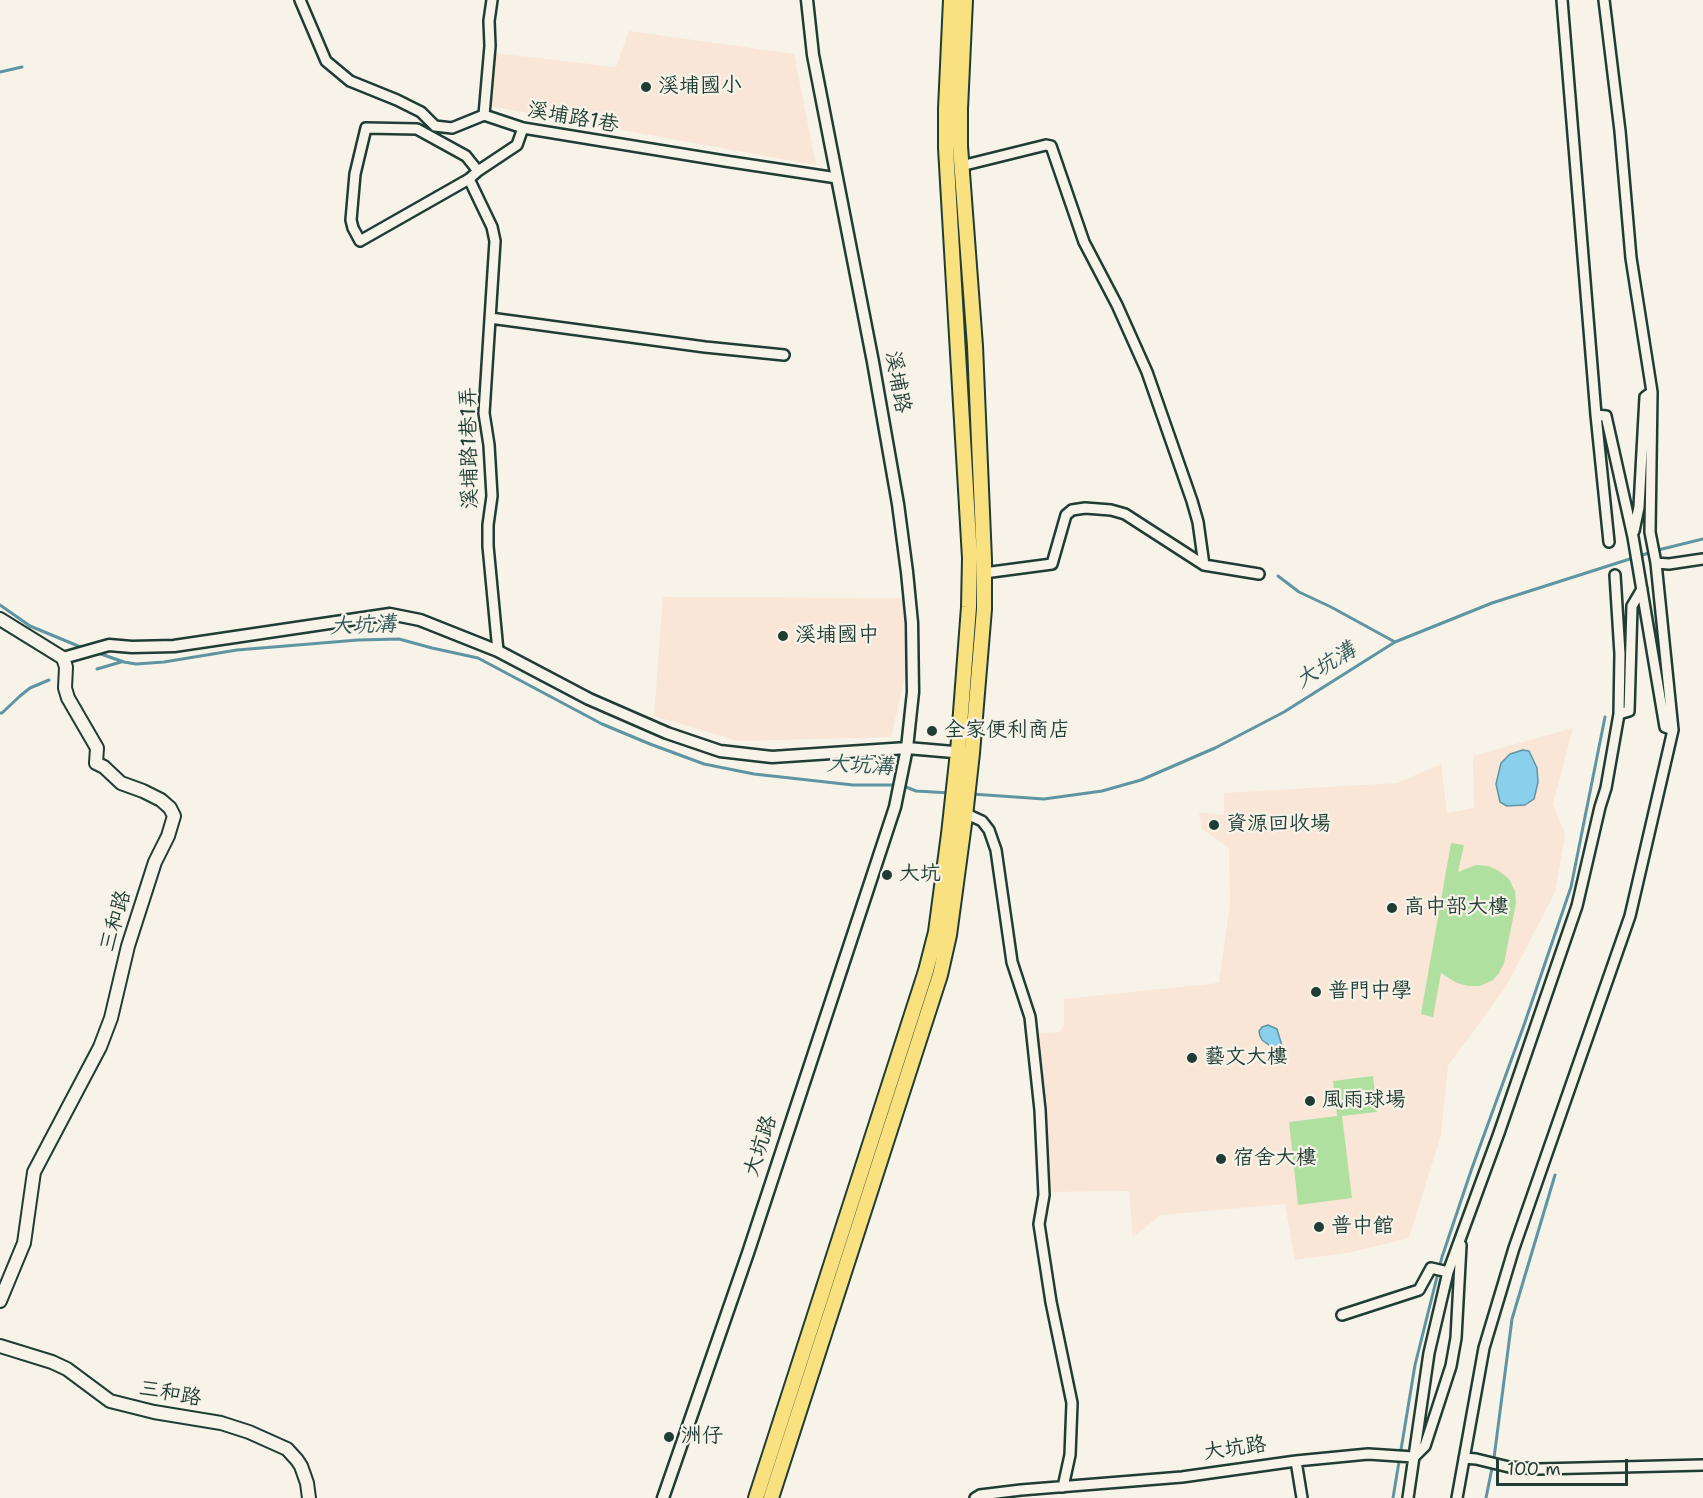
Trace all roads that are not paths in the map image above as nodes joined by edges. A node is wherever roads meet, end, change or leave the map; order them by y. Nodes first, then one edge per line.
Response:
1 (300, 0) edge
2 (492, 0) edge
3 (807, 0) edge
4 (951, 0) edge
5 (965, 0) edge
6 (1562, 0) edge
7 (1604, 0) edge
8 (484, 115) junction
9 (523, 128) junction
10 (961, 166) junction
11 (478, 171) junction
12 (837, 178) junction
13 (469, 179) junction
14 (490, 318) junction
15 (784, 355) dead end
16 (1652, 392) junction
17 (1596, 415) junction
18 (1633, 537) junction
19 (1609, 542) dead end
20 (1703, 559) edge
21 (1656, 563) junction
22 (1204, 565) junction
23 (984, 573) junction
24 (1259, 574) dead end
25 (1615, 575) dead end
26 (1642, 589) junction
27 (0, 619) edge
28 (498, 651) junction
29 (69, 657) junction
30 (1619, 714) junction
31 (1673, 730) junction
32 (907, 748) junction
33 (958, 752) junction
34 (972, 753) junction
35 (902, 774) joint
36 (958, 811) junction
37 (1462, 1233) junction
38 (1448, 1272) junction
39 (0, 1301) edge
40 (1342, 1315) dead end
41 (0, 1346) edge
42 (1414, 1457) junction
43 (1464, 1458) junction
44 (1296, 1461) junction
45 (1703, 1465) edge
46 (1063, 1487) junction
47 (309, 1498) edge
48 (663, 1498) edge
49 (756, 1498) edge
50 (771, 1498) edge
51 (975, 1498) edge
52 (1302, 1498) edge
53 (1408, 1498) edge
54 (1457, 1498) edge

1 - 8 street
2 - 8 street
3 - 12 street, 溪埔路
4 - 33 main road
5 - 10 main road
6 - 17 street
7 - 16 street
8 - 9 street, 溪埔路1巷
9 - 11 street
9 - 12 street, 溪埔路1巷
10 - 22 street
10 - 23 main road
11 - 13 street
11 - 13 street
12 - 32 street, 溪埔路
13 - 14 street, 溪埔路1巷1弄
14 - 15 street
14 - 28 street, 溪埔路1巷1弄
16 - 18 street
16 - 21 street
17 - 18 street
17 - 19 street
18 - 26 street
20 - 21 street
21 - 31 street
22 - 23 street
22 - 24 street
23 - 34 main road
25 - 30 street
26 - 30 street
26 - 31 street
27 - 29 main road
28 - 29 street
28 - 32 street
29 - 39 main road, 三和路
30 - 37 street
31 - 43 street
32 - 33 street
32 - 35 street, 溪埔路
33 - 34 street
33 - 36 main road
34 - 36 main road
35 - 48 street, 大坑路
36 - 46 street
36 - 49 main road
36 - 50 main road
37 - 38 street
37 - 42 street
38 - 40 street
38 - 42 street
41 - 47 main road, 三和路
42 - 44 street, 大坑路
42 - 53 street
43 - 45 street
43 - 54 street
44 - 46 street, 大坑路
44 - 52 street
46 - 51 street, 大坑路

